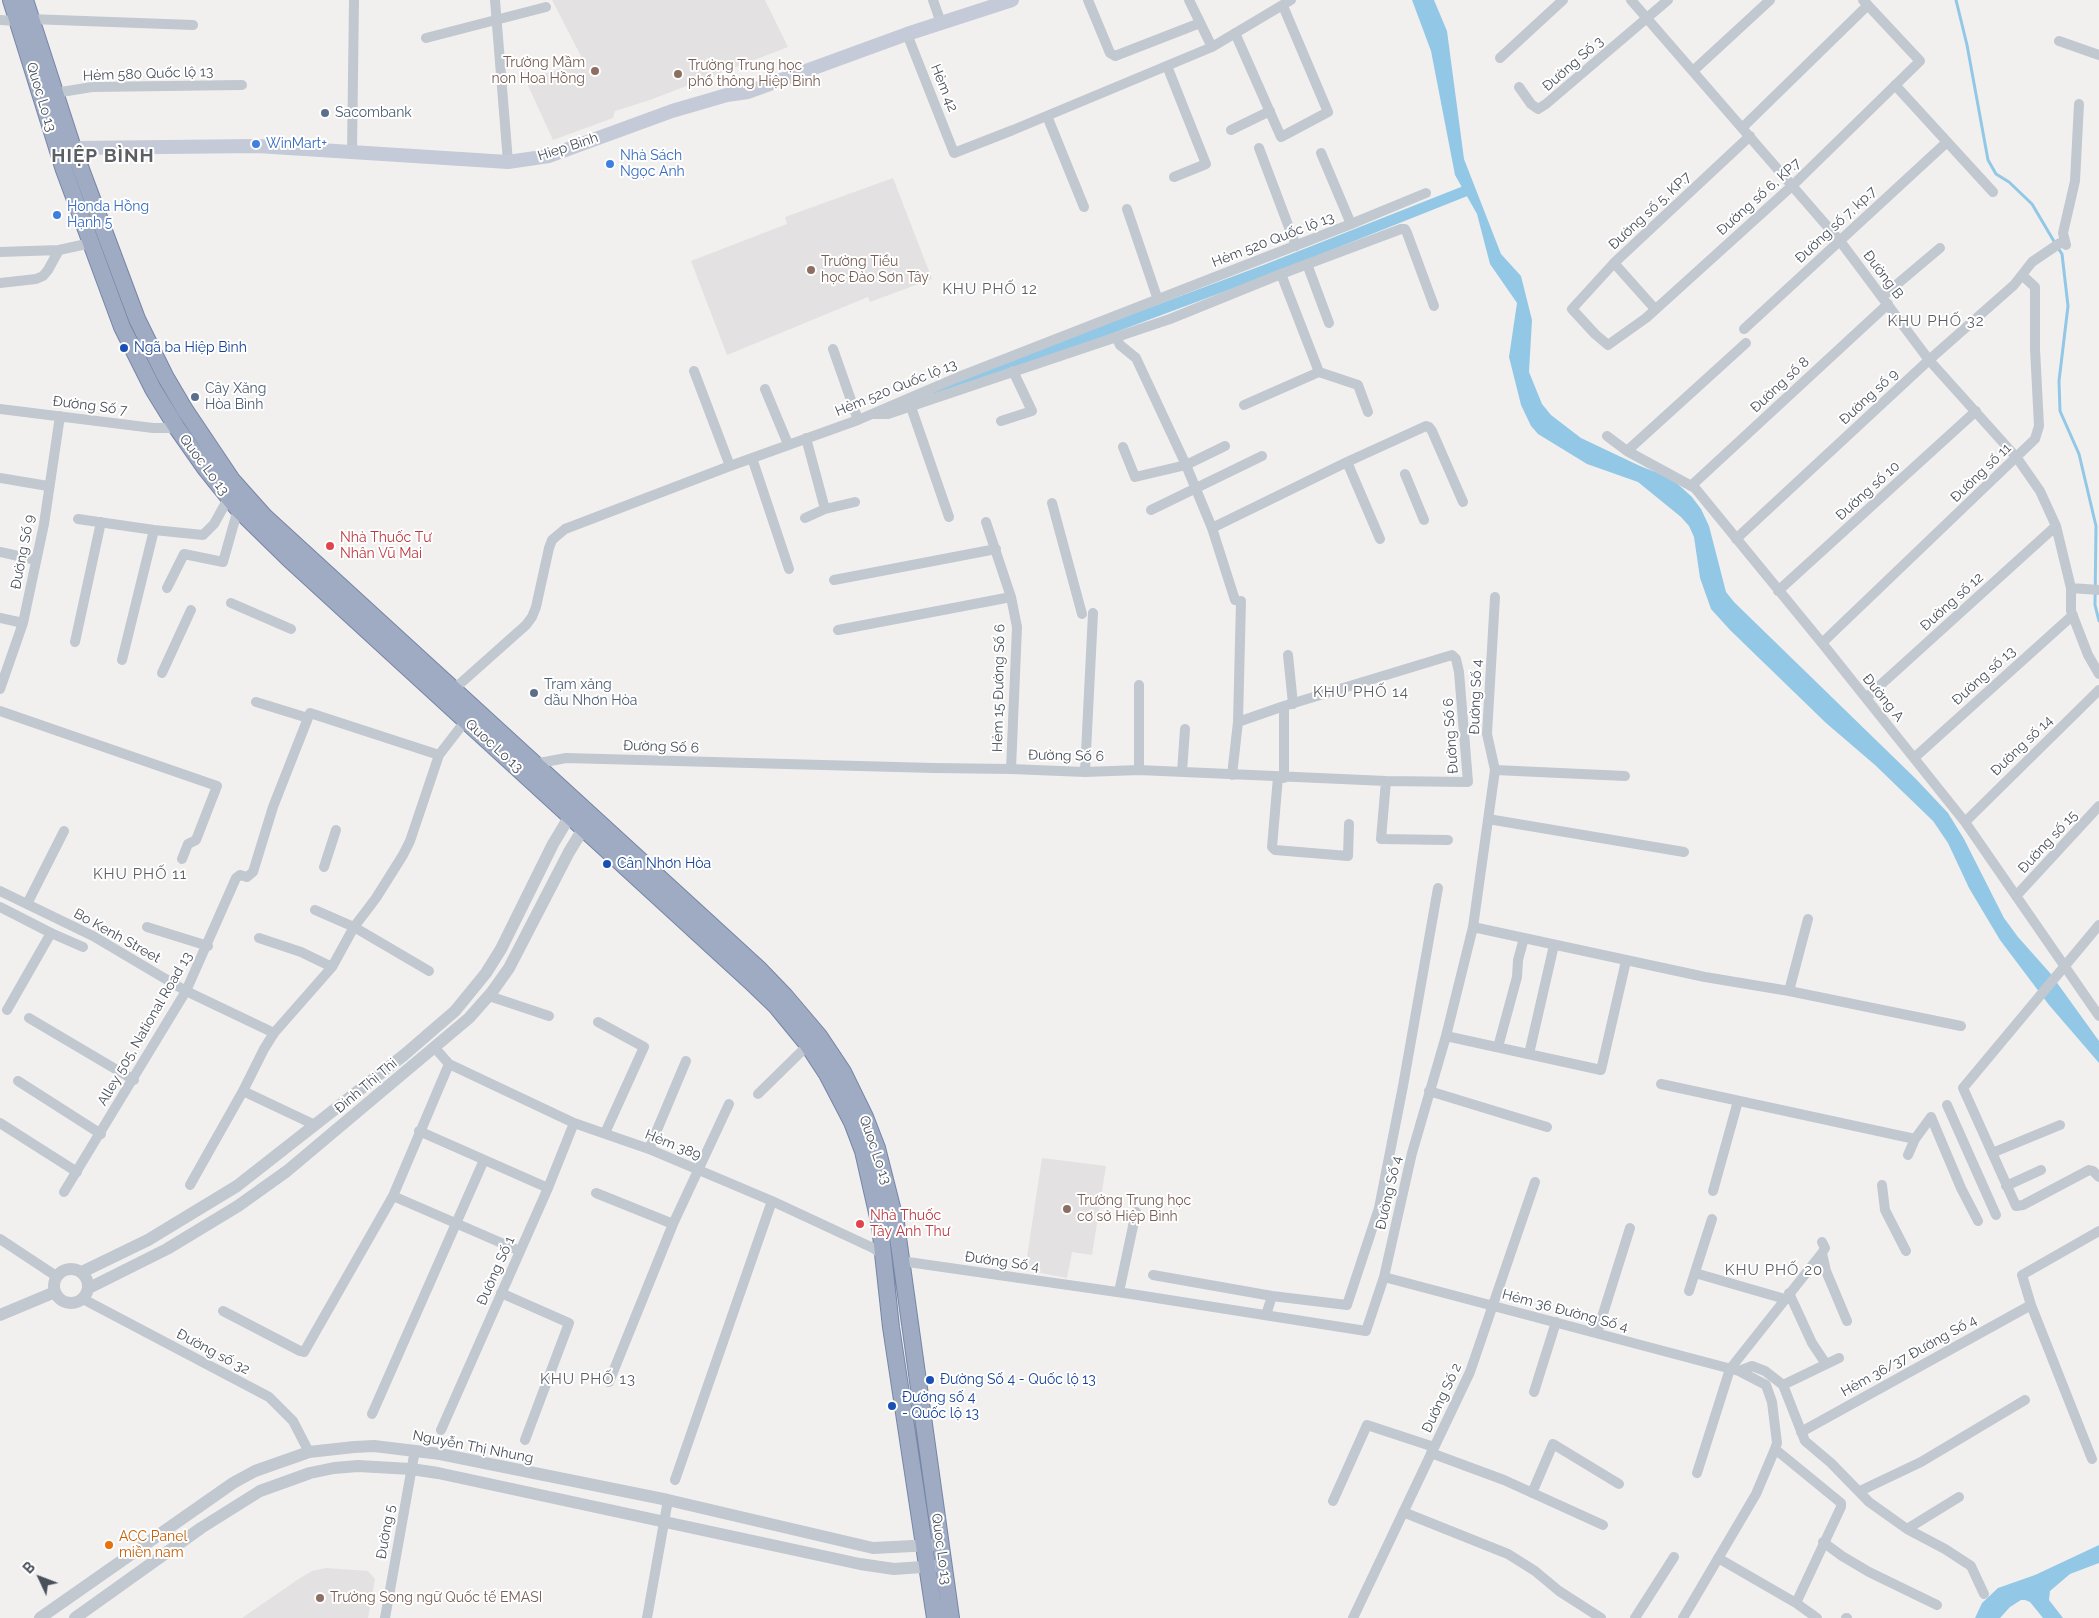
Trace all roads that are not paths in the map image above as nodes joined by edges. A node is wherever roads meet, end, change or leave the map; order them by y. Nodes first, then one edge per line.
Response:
1 (11, 0) edge
2 (25, 0) edge
3 (354, 0) edge
4 (495, 0) edge
5 (933, 0) edge
6 (1012, 0) edge
7 (1088, 0) edge
8 (1189, 0) edge
9 (1562, 0) edge
10 (1631, 0) edge
11 (1668, 0) edge
12 (1770, 0) edge
13 (1287, 3) edge
14 (1866, 3) edge
15 (546, 7) dead end
16 (497, 18) junction
17 (1647, 18) junction
18 (0, 20) edge
19 (24, 20) junction
20 (1200, 22) junction
21 (941, 23) junction
22 (193, 25) dead end
23 (1235, 33) junction
24 (907, 34) junction
25 (426, 38) dead end
26 (2059, 41) dead end
27 (1212, 47) junction
28 (2099, 55) edge
29 (1500, 58) dead end
30 (1167, 66) junction
31 (1693, 72) junction
32 (242, 85) dead end
33 (1895, 85) junction
34 (1519, 87) dead end
35 (55, 93) junction
36 (2079, 104) dead end
37 (1270, 111) junction
38 (1047, 116) junction
39 (1742, 128) junction
40 (1231, 130) dead end
41 (1750, 136) junction
42 (1947, 142) junction
43 (1258, 148) dead end
44 (66, 150) junction
45 (352, 153) junction
46 (1321, 153) dead end
47 (508, 162) junction
48 (1174, 177) dead end
49 (1793, 185) junction
50 (1993, 192) dead end
51 (1426, 193) dead end
52 (1084, 207) dead end
53 (1127, 209) dead end
54 (1351, 224) junction
55 (1840, 241) junction
56 (91, 243) junction
57 (1296, 246) junction
58 (1940, 248) dead end
59 (59, 250) junction
60 (0, 252) edge
61 (1614, 263) junction
62 (1306, 264) junction
63 (1281, 274) junction
64 (2022, 275) junction
65 (0, 283) edge
66 (1158, 300) junction
67 (1886, 300) junction
68 (1434, 306) dead end
69 (1655, 309) junction
70 (1329, 323) dead end
71 (1744, 329) dead end
72 (1116, 337) junction
73 (1746, 343) dead end
74 (1608, 345) joint
75 (833, 349) dead end
76 (1929, 360) junction
77 (694, 370) dead end
78 (1014, 371) junction
79 (1320, 372) junction
80 (765, 389) dead end
81 (1244, 405) dead end
82 (911, 407) junction
83 (0, 409) edge
84 (1976, 411) junction
85 (1368, 412) dead end
86 (871, 414) junction
87 (60, 416) junction
88 (858, 420) junction
89 (1001, 421) dead end
90 (177, 428) junction
91 (1607, 436) dead end
92 (806, 438) junction
93 (788, 444) junction
94 (1225, 446) dead end
95 (1123, 447) dead end
96 (1627, 451) junction
97 (1262, 456) dead end
98 (752, 458) junction
99 (2017, 458) junction
100 (1347, 462) junction
101 (1186, 465) junction
102 (730, 466) junction
103 (1404, 474) dead end
104 (0, 478) edge
105 (48, 486) junction
106 (1691, 486) junction
107 (1196, 490) junction
108 (855, 502) dead end
109 (1463, 502) dead end
110 (234, 503) junction
111 (1052, 503) dead end
112 (825, 509) junction
113 (1151, 510) dead end
114 (949, 517) dead end
115 (78, 518) dead end
116 (805, 518) dead end
117 (1424, 520) dead end
118 (101, 522) junction
119 (986, 522) dead end
120 (2056, 526) junction
121 (1212, 528) junction
122 (154, 530) junction
123 (1380, 539) dead end
124 (1736, 539) junction
125 (996, 549) junction
126 (0, 552) edge
127 (36, 560) junction
128 (789, 569) dead end
129 (834, 580) dead end
130 (167, 588) dead end
131 (2071, 588) junction
132 (2099, 590) edge
133 (1778, 591) junction
134 (1011, 597) junction
135 (1495, 597) dead end
136 (231, 603) dead end
137 (191, 610) dead end
138 (1093, 613) dead end
139 (1082, 614) dead end
140 (2072, 615) junction
141 (0, 618) edge
142 (23, 623) junction
143 (291, 629) dead end
144 (838, 630) dead end
145 (75, 642) dead end
146 (1822, 643) junction
147 (1288, 654) dead end
148 (122, 660) dead end
149 (162, 673) dead end
150 (2099, 674) edge
151 (1139, 685) dead end
152 (0, 689) edge
153 (453, 690) junction
154 (2099, 690) edge
155 (1866, 698) junction
156 (256, 702) dead end
157 (1289, 705) junction
158 (0, 711) edge
159 (309, 715) junction
160 (466, 720) junction
161 (1238, 722) junction
162 (1185, 730) dead end
163 (439, 755) junction
164 (1914, 758) junction
165 (534, 764) junction
166 (1011, 768) junction
167 (1139, 770) junction
168 (1494, 770) junction
169 (1085, 772) junction
170 (1182, 772) junction
171 (1232, 775) junction
172 (1625, 776) dead end
173 (1281, 777) junction
174 (1386, 782) junction
175 (2099, 806) edge
176 (574, 809) junction
177 (1488, 819) junction
178 (587, 821) junction
179 (1965, 822) junction
180 (1350, 824) dead end
181 (64, 830) dead end
182 (336, 830) dead end
183 (1448, 840) dead end
184 (1684, 852) dead end
185 (182, 859) dead end
186 (324, 866) dead end
187 (1438, 888) dead end
188 (0, 891) edge
189 (2016, 896) junction
190 (27, 904) junction
191 (0, 907) edge
192 (315, 910) dead end
193 (1808, 919) dead end
194 (2099, 925) edge
195 (147, 927) dead end
196 (354, 927) junction
197 (1473, 927) junction
198 (51, 933) junction
199 (259, 938) dead end
200 (1524, 938) junction
201 (1554, 945) junction
202 (208, 946) junction
203 (84, 947) dead end
204 (1626, 961) junction
205 (2065, 965) junction
206 (332, 967) junction
207 (429, 971) dead end
208 (186, 991) junction
209 (1789, 991) junction
210 (489, 996) junction
211 (7, 1010) dead end
212 (549, 1016) dead end
213 (2099, 1016) edge
214 (29, 1018) dead end
215 (598, 1022) dead end
216 (1961, 1026) dead end
217 (274, 1033) junction
218 (1446, 1036) junction
219 (808, 1045) junction
220 (1498, 1047) junction
221 (435, 1048) junction
222 (1529, 1054) junction
223 (686, 1062) dead end
224 (449, 1064) junction
225 (134, 1080) junction
226 (18, 1081) dead end
227 (1661, 1084) dead end
228 (243, 1091) junction
229 (1429, 1091) junction
230 (758, 1094) dead end
231 (1738, 1101) junction
232 (729, 1104) dead end
233 (1947, 1105) dead end
234 (0, 1123) edge
235 (574, 1123) junction
236 (315, 1125) junction
237 (2060, 1125) dead end
238 (1547, 1127) dead end
239 (419, 1131) junction
240 (605, 1133) junction
241 (101, 1134) junction
242 (1915, 1139) junction
243 (649, 1149) junction
244 (1992, 1153) junction
245 (1908, 1155) dead end
246 (484, 1160) junction
247 (698, 1170) junction
248 (2042, 1170) dead end
249 (77, 1172) junction
250 (2099, 1177) edge
251 (1535, 1182) dead end
252 (190, 1185) dead end
253 (1882, 1186) dead end
254 (2006, 1186) junction
255 (548, 1188) junction
256 (1713, 1191) dead end
257 (64, 1192) dead end
258 (596, 1193) dead end
259 (393, 1196) junction
260 (772, 1201) junction
261 (1136, 1212) dead end
262 (1996, 1215) dead end
263 (1712, 1219) dead end
264 (1978, 1221) dead end
265 (456, 1223) junction
266 (673, 1224) junction
267 (1630, 1228) dead end
268 (2099, 1231) edge
269 (0, 1239) edge
270 (1822, 1242) dead end
271 (1906, 1251) dead end
272 (520, 1252) junction
273 (1822, 1253) junction
274 (884, 1256) junction
275 (901, 1261) junction
276 (82, 1272) junction
277 (1695, 1273) junction
278 (1153, 1275) dead end
279 (56, 1276) junction
280 (1384, 1276) junction
281 (1689, 1291) dead end
282 (55, 1292) junction
283 (1119, 1292) junction
284 (86, 1293) junction
285 (502, 1293) junction
286 (1272, 1296) junction
287 (1787, 1296) junction
288 (1492, 1305) junction
289 (2030, 1305) junction
290 (223, 1311) dead end
291 (0, 1316) edge
292 (1266, 1316) junction
293 (1847, 1321) dead end
294 (1556, 1322) junction
295 (1597, 1333) junction
296 (1839, 1358) dead end
297 (1826, 1364) junction
298 (1734, 1370) junction
299 (609, 1382) dead end
300 (1783, 1385) junction
301 (1534, 1392) dead end
302 (2026, 1400) dead end
303 (372, 1414) dead end
304 (440, 1430) dead end
305 (1801, 1432) junction
306 (525, 1440) dead end
307 (1775, 1448) junction
308 (415, 1450) junction
309 (1433, 1450) junction
310 (309, 1452) junction
311 (2092, 1459) dead end
312 (411, 1469) junction
313 (1697, 1473) dead end
314 (675, 1480) dead end
315 (1619, 1484) dead end
316 (1860, 1490) junction
317 (1532, 1493) junction
318 (1959, 1497) dead end
319 (668, 1500) junction
320 (1333, 1501) dead end
321 (1402, 1512) junction
322 (664, 1521) junction
323 (1603, 1525) dead end
324 (1907, 1529) junction
325 (1823, 1542) junction
326 (940, 1544) junction
327 (924, 1546) junction
328 (1674, 1557) dead end
329 (1718, 1558) junction
330 (935, 1566) junction
331 (1984, 1594) dead end
332 (1796, 1603) junction
333 (1937, 1605) dead end
334 (40, 1618) edge
335 (75, 1618) edge
336 (385, 1618) edge
337 (647, 1618) edge
338 (935, 1618) edge
339 (951, 1618) edge
340 (1353, 1618) edge
341 (1601, 1618) edge
342 (1635, 1618) edge
343 (1683, 1618) edge
344 (1817, 1618) edge

1 - 19 highway, Quoc Lo 13
2 - 19 highway, Quoc Lo 13
3 - 45 street
4 - 16 street
5 - 21 street
6 - 21 main road, Hiep Binh
7 - 20 street
8 - 20 street
9 - 29 street
10 - 17 street, Đường B
11 - 17 street
12 - 31 street
13 - 23 street
13 - 37 street
14 - 33 street, Đường số 6, KP.7
14 - 39 street
15 - 16 street
16 - 25 street
16 - 47 street
17 - 31 street, Đường B
17 - 34 street, Đường Số 3
18 - 19 street
19 - 22 street
19 - 35 highway, Quoc Lo 13
19 - 44 highway, Quoc Lo 13
20 - 27 street
21 - 24 main road, Hiep Binh
23 - 27 street
23 - 37 street
24 - 38 street, Hẻm 42
24 - 47 main road, Hiep Binh
26 - 28 street
27 - 30 street
30 - 38 street
30 - 48 street
31 - 39 street, Đường B
32 - 35 street, Hẻm 580 Quốc lộ 13
33 - 42 street
33 - 49 street, Đường số 6, KP.7
35 - 44 highway, Quoc Lo 13
36 - 64 street, Đường số 9
37 - 40 street
38 - 52 street
39 - 41 street, Đường B
41 - 49 street, Đường B
41 - 61 street, Đường số 5, KP.7
42 - 50 street
42 - 55 street, Đường số 7, kp.7
43 - 57 street
44 - 45 main road, Hiep Binh
44 - 56 highway, Quoc Lo 13
44 - 153 highway, Quoc Lo 13
45 - 47 main road, Hiep Binh
46 - 54 street
49 - 55 street, Đường B
49 - 69 street, Đường số 6, KP.7
51 - 54 street, Hẻm 520 Quốc lộ 13
53 - 66 street
54 - 57 street, Hẻm 520 Quốc lộ 13
55 - 67 street, Đường B
55 - 71 street, Đường số 7, kp.7
56 - 59 street
56 - 90 highway, Quoc Lo 13
57 - 66 street, Hẻm 520 Quốc lộ 13
58 - 67 street, Đường số 8
59 - 60 street
59 - 65 street
61 - 69 street
61 - 74 street, Đường số 5, KP.7
62 - 63 street
62 - 68 street
62 - 70 street
63 - 72 street
63 - 79 street
64 - 76 street, Đường số 9
64 - 99 street, Đường số 11
66 - 86 street, Hẻm 520 Quốc lộ 13
67 - 76 street, Đường B
67 - 106 street, Đường số 8
69 - 74 street, Đường số 6, KP.7
72 - 78 street
72 - 101 street
73 - 96 street
75 - 88 street
76 - 84 street, Đường B
76 - 124 street, Đường số 9
77 - 102 street
78 - 82 street
78 - 89 street
79 - 81 street
79 - 85 street
80 - 93 street
82 - 86 street
82 - 114 street
83 - 87 street, Đường Số 7
84 - 99 street, Đường B
84 - 133 street, Đường số 10
86 - 88 street, Hẻm 520 Quốc lộ 13
87 - 90 street, Đường Số 7
87 - 105 street, Đường Số 9
88 - 92 street, Hẻm 520 Quốc lộ 13
90 - 110 highway, Quoc Lo 13
91 - 96 street, Đường A
92 - 93 street, Hẻm 520 Quốc lộ 13
92 - 112 street
93 - 98 street, Hẻm 520 Quốc lộ 13
94 - 101 street
95 - 101 street
96 - 106 street, Đường A
97 - 107 street
98 - 102 street, Hẻm 520 Quốc lộ 13
98 - 128 street
99 - 120 street, Đường B
99 - 146 street, Đường số 11
100 - 109 street
100 - 121 street
100 - 123 street
101 - 107 street
102 - 153 street, Hẻm 520 Quốc lộ 13
103 - 117 street
104 - 105 street
105 - 127 street, Đường Số 9
106 - 124 street, Đường A
107 - 113 street
107 - 121 street
108 - 112 street
110 - 122 street
110 - 130 street
110 - 160 highway, Quoc Lo 13
111 - 139 street
112 - 116 street
115 - 118 street
118 - 122 street
118 - 145 street
119 - 125 street, Hẻm 15 Đường Số 6
120 - 131 street, Đường B
120 - 155 street, Đường số 12
121 - 161 street
122 - 148 street
124 - 133 street, Đường A
125 - 129 street
125 - 134 street, Hẻm 15 Đường Số 6
126 - 127 street
127 - 142 street, Đường Số 9
131 - 132 street
131 - 140 street, Đường B
133 - 146 street, Đường A
134 - 144 street
134 - 166 street, Hẻm 15 Đường Số 6
135 - 168 street, Đường Số 4
136 - 143 street
137 - 149 street
138 - 169 street
140 - 150 street, Đường B
140 - 164 street, Đường số 13
141 - 142 street
142 - 152 street, Đường Số 9
146 - 155 street, Đường A
147 - 157 street
151 - 167 street
153 - 165 highway, Quoc Lo 13
154 - 179 street, Đường số 14
155 - 164 street, Đường A
156 - 159 street
157 - 161 street
157 - 173 street
157 - 174 street, Đường Số 6
158 - 185 street
159 - 163 street
159 - 202 street, Alley 505, National Road 13
160 - 163 street
160 - 176 highway, Quoc Lo 13
161 - 171 street
162 - 170 street
163 - 196 street
164 - 179 street, Đường A
165 - 166 street, Đường Số 6
165 - 176 highway, Quoc Lo 13
166 - 169 street, Đường Số 6
167 - 169 street, Đường Số 6
167 - 170 street, Đường Số 6
168 - 172 street
168 - 177 street, Đường Số 4
170 - 171 street, Đường Số 6
171 - 173 street, Đường Số 6
173 - 174 street, Đường Số 6
173 - 180 street
174 - 183 street
175 - 189 street, Đường số 15
176 - 178 highway, Quoc Lo 13
176 - 236 street, Đinh Thị Thi
177 - 184 street
177 - 197 street, Đường Số 4
178 - 210 street, Đinh Thị Thi
178 - 219 highway, Quoc Lo 13
178 - 275 highway, Quoc Lo 13
179 - 189 street, Đường A
181 - 190 street
182 - 186 street
187 - 286 street
188 - 190 street, Bo Kenh Street
189 - 205 street, Đường A
190 - 208 street, Bo Kenh Street
191 - 198 street
192 - 196 street
193 - 209 street
194 - 205 street
195 - 202 street
196 - 206 street
196 - 207 street
197 - 200 street
197 - 218 street, Đường Số 4
198 - 203 street
198 - 211 street
199 - 206 street
200 - 201 street
200 - 220 street
201 - 204 street
201 - 222 street
202 - 208 street, Alley 505, National Road 13
204 - 209 street
204 - 222 street
205 - 213 street, Đường A
205 - 244 street
206 - 217 street
208 - 217 street, Bo Kenh Street
208 - 225 street, Alley 505, National Road 13
209 - 216 street
210 - 212 street
210 - 221 street, Đinh Thị Thi
214 - 225 street
215 - 240 street
217 - 228 street
218 - 220 street
218 - 229 street, Đường Số 4
219 - 230 street
219 - 274 highway, Quoc Lo 13
220 - 222 street
221 - 224 street
221 - 284 street, Đinh Thị Thi
223 - 243 street
224 - 235 street, Hẻm 389
224 - 239 street
225 - 241 street, Alley 505, National Road 13
226 - 241 street
227 - 231 street
228 - 236 street
228 - 252 street
229 - 238 street
229 - 280 street, Đường Số 4
231 - 242 street
231 - 256 street
232 - 247 street
233 - 262 street
234 - 249 street
235 - 240 street, Hẻm 389
235 - 255 street, Đường Số 1
236 - 276 street, Đinh Thị Thi
237 - 244 street
239 - 246 street
239 - 259 street
240 - 243 street, Hẻm 389
241 - 249 street, Alley 505, National Road 13
242 - 245 street
242 - 264 street
243 - 247 street, Hẻm 389
244 - 254 street
246 - 255 street
246 - 265 street
247 - 260 street, Hẻm 389
247 - 266 street
248 - 254 street
249 - 257 street, Alley 505, National Road 13
250 - 254 street
251 - 288 street, Đường Số 2
253 - 271 street
255 - 272 street, Đường Số 1
258 - 266 street
259 - 265 street
259 - 290 street
260 - 274 street, Hẻm 389
260 - 314 street
261 - 283 street
263 - 277 street
265 - 272 street
265 - 303 street
266 - 299 street
267 - 295 street
268 - 289 street
269 - 279 street
270 - 273 street
272 - 285 street, Đường Số 1
273 - 287 street
273 - 293 street
274 - 275 highway
274 - 327 highway, Quoc Lo 13
275 - 283 street, Đường Số 4
275 - 326 highway, Quoc Lo 13
276 - 279 street
276 - 284 street
277 - 281 street
277 - 287 street
278 - 286 street
279 - 282 street
280 - 288 street, Hẻm 36 Đường Số 4
280 - 292 street, Đường Số 4
282 - 284 street
282 - 291 street
283 - 292 street, Đường Số 4
284 - 310 street, Đường số 32
285 - 304 street, Đường Số 1
285 - 306 street
286 - 292 street
287 - 297 street
287 - 298 street
288 - 294 street, Hẻm 36 Đường Số 4
288 - 309 street, Đường Số 2
289 - 305 street, Hẻm 36/37 Đường Số 4
289 - 311 street
294 - 295 street, Hẻm 36 Đường Số 4
294 - 301 street
295 - 298 street, Hẻm 36 Đường Số 4
296 - 297 street
297 - 300 street
298 - 300 street, Hẻm 36 Đường Số 4
298 - 307 street, Hẻm 36 Đường Số 4
298 - 313 street
300 - 305 street
302 - 316 street
305 - 316 street
307 - 325 street
307 - 329 street
308 - 310 street, Nguyễn Thị Nhung
308 - 312 street, Đường 5
308 - 319 street, Nguyễn Thị Nhung
309 - 317 street
309 - 320 street
309 - 321 street, Đường Số 2
310 - 334 street, Nguyễn Thị Nhung
312 - 322 street
312 - 335 street
312 - 336 street, Đường 5
315 - 317 street
316 - 324 street
317 - 323 street
318 - 324 street
319 - 322 street
319 - 327 street, Nguyễn Thị Nhung
321 - 340 street, Đường Số 2
321 - 341 street
322 - 330 street
322 - 337 street
324 - 331 street
325 - 332 street
325 - 333 street
326 - 327 street, Nguyễn Thị Nhung
326 - 330 highway, Quoc Lo 13
327 - 330 highway, Quoc Lo 13
328 - 342 street
329 - 332 street
329 - 343 street
330 - 338 highway, Quoc Lo 13
330 - 339 highway, Quoc Lo 13
332 - 344 street

